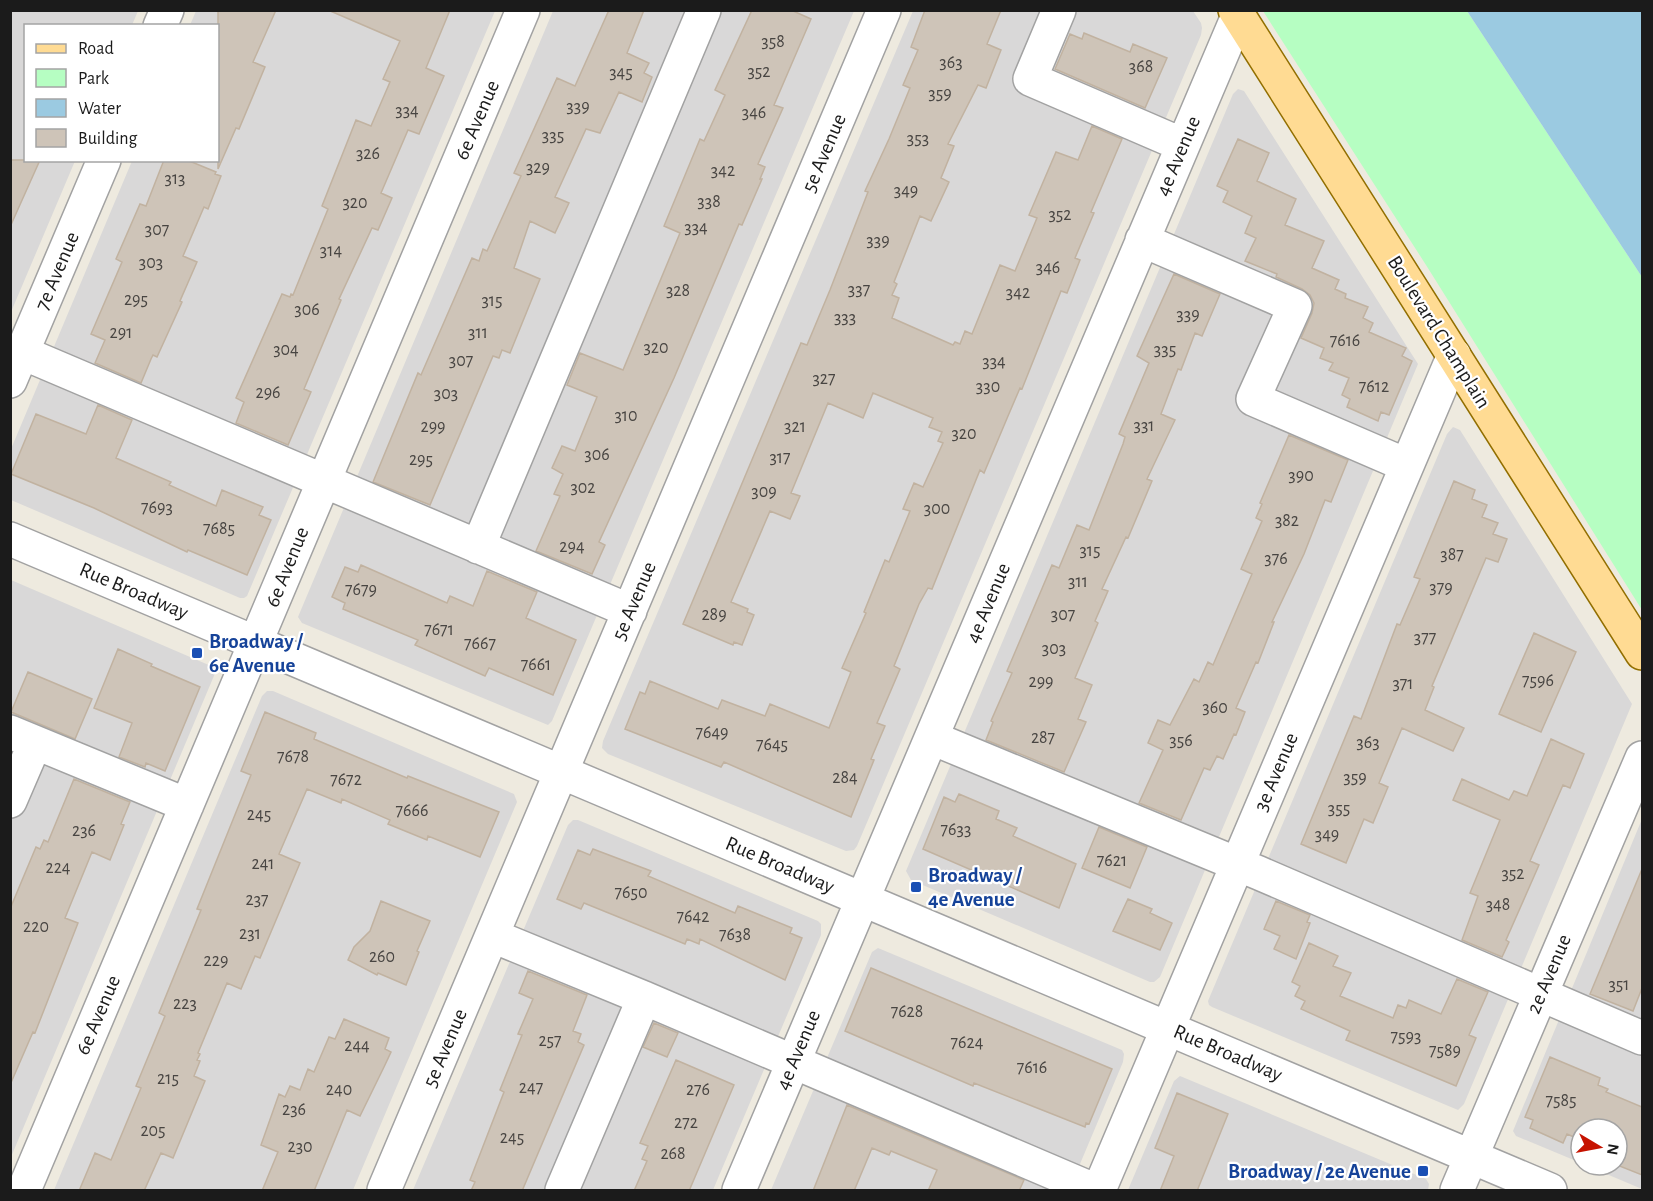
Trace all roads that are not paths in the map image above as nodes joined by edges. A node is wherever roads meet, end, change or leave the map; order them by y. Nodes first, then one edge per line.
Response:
1 (167, 10) edge
2 (523, 10) edge
3 (705, 10) edge
4 (884, 10) edge
5 (1059, 10) edge
6 (1236, 13) edge
7 (161, 24) edge
8 (1183, 145) junction
9 (103, 162) edge
10 (1142, 240) junction
11 (1454, 355) junction
12 (17, 367) edge
13 (1406, 465) junction
14 (323, 481) junction
15 (10, 539) edge
16 (478, 547) junction
17 (630, 611) junction
18 (256, 643) junction
19 (1642, 653) edge
20 (23, 738) edge
21 (932, 738) junction
22 (1642, 758) edge
23 (562, 773) junction
24 (10, 801) edge
25 (187, 805) junction
26 (1238, 864) junction
27 (863, 900) junction
28 (492, 936) junction
29 (1540, 994) junction
30 (644, 999) junction
31 (1168, 1028) junction
32 (1642, 1038) edge
33 (792, 1063) junction
34 (1472, 1157) junction
35 (24, 1191) edge
36 (384, 1191) edge
37 (562, 1191) edge
38 (739, 1191) edge
39 (1094, 1191) edge
40 (1099, 1191) edge
41 (1457, 1191) edge
42 (1550, 1191) edge

1 - 7 street
2 - 14 street, 6e Avenue
3 - 16 street
4 - 17 street, 5e Avenue
5 - 8 street
6 - 8 street, 4e Avenue
6 - 11 main road, Boulevard Champlain
8 - 10 street, 4e Avenue
9 - 12 street, 7e Avenue
10 - 13 street
10 - 21 street, 4e Avenue
11 - 13 street, 3e Avenue
11 - 19 main road, Boulevard Champlain
12 - 14 street
13 - 26 street, 3e Avenue
14 - 16 street
14 - 18 street, 6e Avenue
15 - 18 street, Rue Broadway
16 - 17 street
17 - 23 street, 5e Avenue
18 - 23 street, Rue Broadway
18 - 25 street, 6e Avenue
20 - 24 street
20 - 25 street
21 - 26 street
21 - 27 street, 4e Avenue
22 - 29 street, 2e Avenue
23 - 27 street, Rue Broadway
23 - 28 street, 5e Avenue
25 - 35 street, 6e Avenue
26 - 29 street
26 - 31 street, 3e Avenue
27 - 31 street, Rue Broadway
27 - 33 street, 4e Avenue
28 - 30 street
28 - 36 street, 5e Avenue
29 - 32 street
29 - 34 street, 2e Avenue
30 - 33 street
30 - 37 street
31 - 34 street, Rue Broadway
31 - 40 street, 3e Avenue
33 - 38 street, 4e Avenue
33 - 39 street
34 - 41 street, 2e Avenue
34 - 42 street, Rue Broadway

